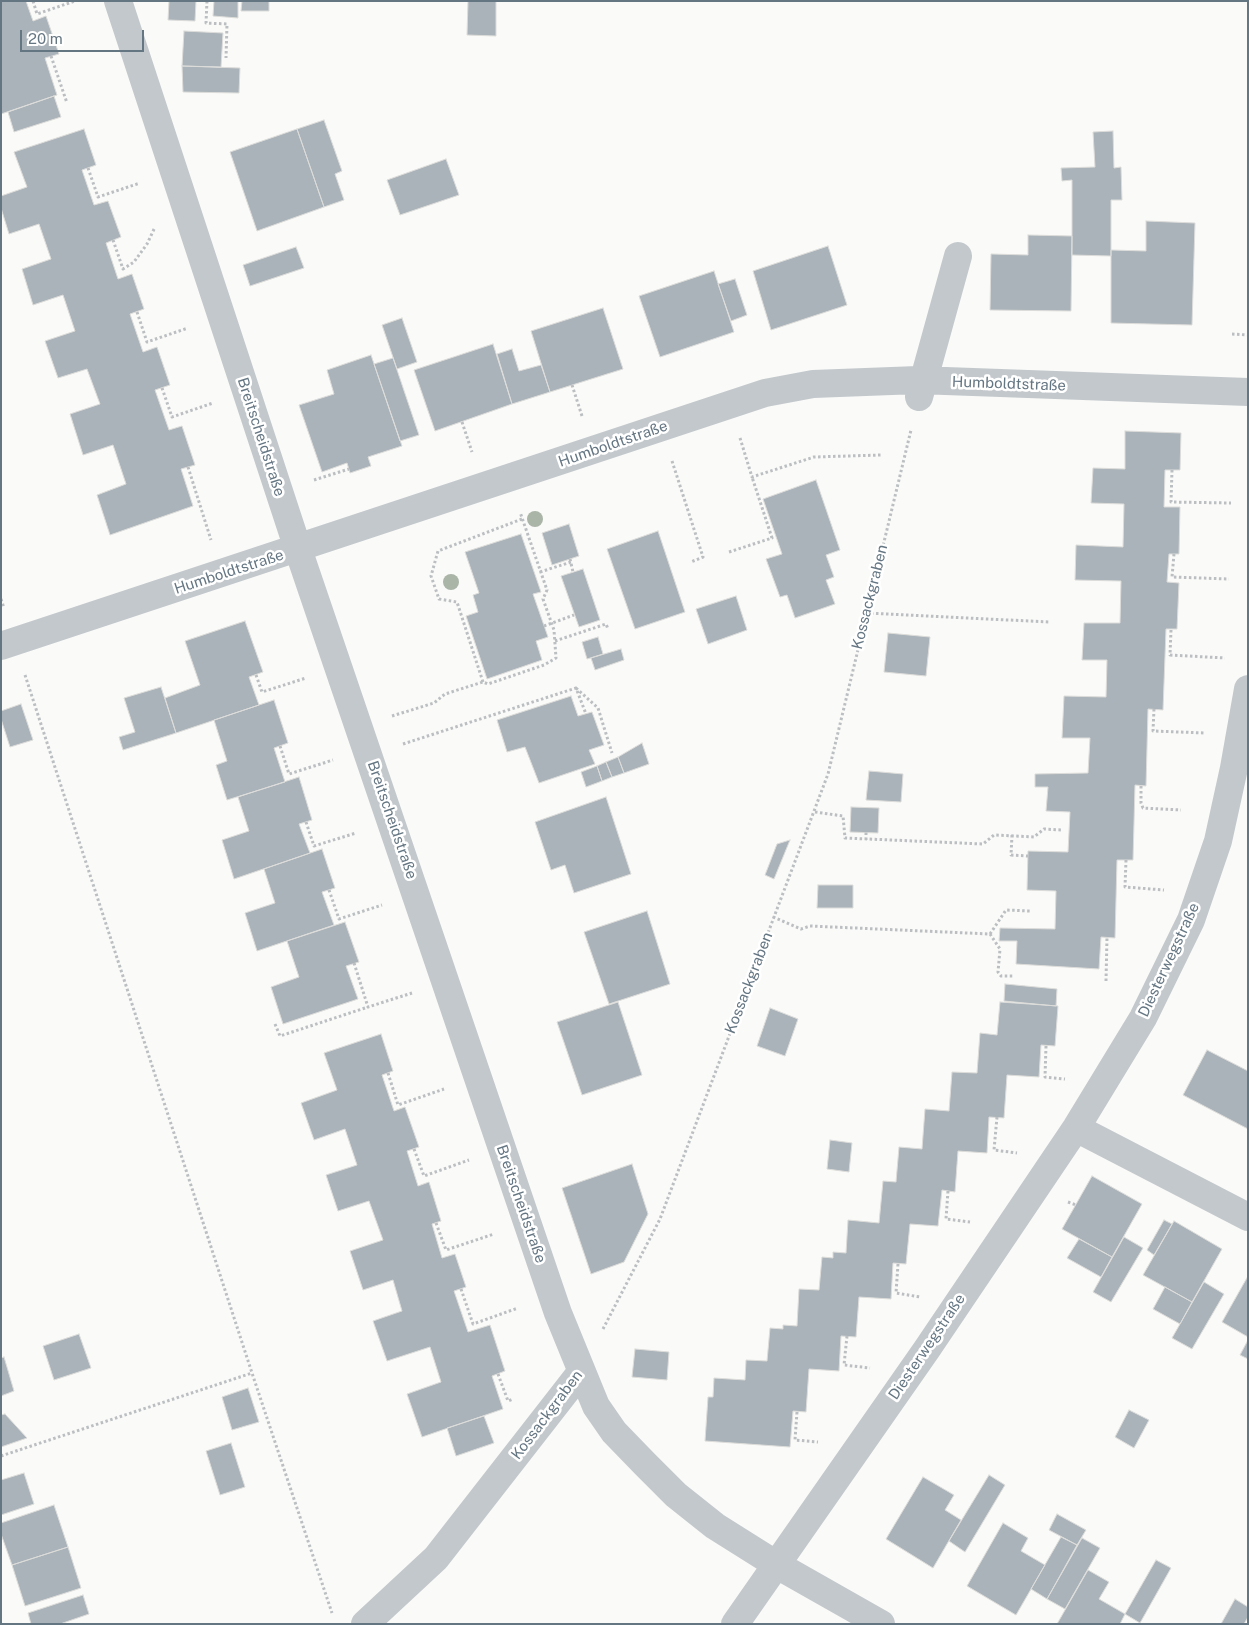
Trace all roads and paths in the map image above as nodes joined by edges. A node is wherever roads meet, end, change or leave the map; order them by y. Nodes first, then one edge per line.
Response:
1 (33, 1) edge
2 (75, 1) edge
3 (118, 1) edge
4 (207, 1) edge
5 (52, 56) dead end
6 (226, 58) dead end
7 (67, 103) dead end
8 (88, 168) dead end
9 (143, 182) dead end
10 (159, 218) dead end
11 (113, 240) dead end
12 (958, 256) dead end
13 (137, 312) dead end
14 (192, 327) dead end
15 (1232, 334) dead end
16 (1248, 335) edge
17 (572, 385) dead end
18 (162, 388) dead end
19 (921, 389) junction
20 (1248, 392) edge
21 (217, 402) dead end
22 (582, 417) dead end
23 (462, 422) dead end
24 (738, 431) dead end
25 (472, 454) dead end
26 (882, 454) dead end
27 (671, 460) dead end
28 (188, 467) dead end
29 (349, 469) dead end
30 (1172, 470) dead end
31 (752, 477) junction
32 (309, 482) dead end
33 (1231, 503) dead end
34 (518, 508) dead end
35 (522, 519) junction
36 (213, 547) dead end
37 (298, 549) junction
38 (730, 552) dead end
39 (1174, 554) dead end
40 (691, 562) dead end
41 (540, 572) junction
42 (573, 572) dead end
43 (1229, 579) dead end
44 (543, 580) junction
45 (538, 582) dead end
46 (866, 613) junction
47 (574, 615) dead end
48 (1049, 622) dead end
49 (552, 623) junction
50 (544, 626) dead end
51 (608, 629) dead end
52 (1171, 630) dead end
53 (555, 641) junction
54 (1, 646) edge
55 (1225, 658) dead end
56 (22, 665) dead end
57 (256, 675) dead end
58 (309, 677) dead end
59 (482, 682) junction
60 (576, 688) junction
61 (1248, 689) edge
62 (1154, 709) dead end
63 (586, 714) dead end
64 (387, 718) dead end
65 (1209, 733) dead end
66 (280, 746) dead end
67 (397, 746) dead end
68 (612, 752) dead end
69 (338, 758) dead end
70 (1141, 786) dead end
71 (1181, 810) dead end
72 (815, 812) dead end
73 (306, 822) dead end
74 (1062, 830) dead end
75 (361, 831) dead end
76 (866, 832) dead end
77 (1012, 835) junction
78 (866, 840) junction
79 (1028, 856) dead end
80 (1126, 860) dead end
81 (329, 890) dead end
82 (1168, 890) dead end
83 (386, 904) dead end
84 (1030, 911) dead end
85 (773, 917) junction
86 (990, 934) junction
87 (1107, 937) dead end
88 (354, 963) dead end
89 (1013, 976) dead end
90 (1106, 981) dead end
91 (417, 991) dead end
92 (368, 1007) junction
93 (275, 1024) dead end
94 (1046, 1046) dead end
95 (388, 1073) dead end
96 (1070, 1080) dead end
97 (449, 1087) dead end
98 (997, 1117) dead end
99 (1076, 1128) junction
100 (414, 1149) dead end
101 (1020, 1154) dead end
102 (473, 1158) dead end
103 (948, 1191) dead end
104 (1248, 1217) edge
105 (974, 1222) dead end
106 (436, 1223) dead end
107 (498, 1233) dead end
108 (898, 1264) dead end
109 (461, 1289) dead end
110 (922, 1297) dead end
111 (522, 1306) dead end
112 (847, 1336) dead end
113 (871, 1368) dead end
114 (581, 1372) junction
115 (252, 1373) junction
116 (498, 1374) dead end
117 (503, 1387) dead end
118 (797, 1412) dead end
119 (820, 1442) dead end
120 (1, 1456) edge
121 (777, 1566) junction
122 (334, 1617) dead end
123 (365, 1624) edge
124 (735, 1624) edge
125 (881, 1624) edge

1 - 2 path
3 - 37 street, Breitscheidstraße
4 - 6 path
5 - 7 path
8 - 9 path
10 - 11 path
12 - 19 street
13 - 14 path
15 - 16 path
17 - 22 path
18 - 21 path
19 - 20 street, Humboldtstraße
19 - 37 street, Humboldtstraße
19 - 46 path, Kossackgraben
23 - 25 path
24 - 31 path
26 - 31 path
27 - 40 path
28 - 36 path
29 - 32 path
30 - 33 path
31 - 38 path
34 - 35 path
35 - 41 path
35 - 59 path
37 - 54 street, Humboldtstraße
37 - 114 street, Breitscheidstraße
39 - 43 path
41 - 42 path
41 - 44 path
44 - 45 path
44 - 49 path
46 - 48 path
46 - 85 path, Kossackgraben
47 - 49 path
49 - 50 path
49 - 53 path
51 - 53 path
52 - 55 path
53 - 59 path
56 - 115 path
57 - 58 path
59 - 64 path
60 - 63 path
60 - 67 path
60 - 68 path
61 - 99 street, Diesterwegstraße
62 - 65 path
66 - 69 path
70 - 71 path
72 - 78 path
73 - 75 path
74 - 77 path
76 - 78 path
77 - 78 path
77 - 79 path
80 - 82 path
81 - 83 path
84 - 86 path
85 - 86 path
85 - 114 path, Kossackgraben
86 - 89 path
87 - 90 path
88 - 92 path
91 - 92 path
92 - 93 path
94 - 96 path
95 - 97 path
98 - 101 path
99 - 104 street
99 - 121 street, Diesterwegstraße
100 - 102 path
103 - 105 path
106 - 107 path
108 - 110 path
109 - 111 path
112 - 113 path
114 - 121 street, Breitscheidstraße
114 - 123 street, Kossackgraben
115 - 120 path
115 - 122 path
116 - 117 path
118 - 119 path
121 - 124 street, Diesterwegstraße
121 - 125 street, Breitscheidstraße

